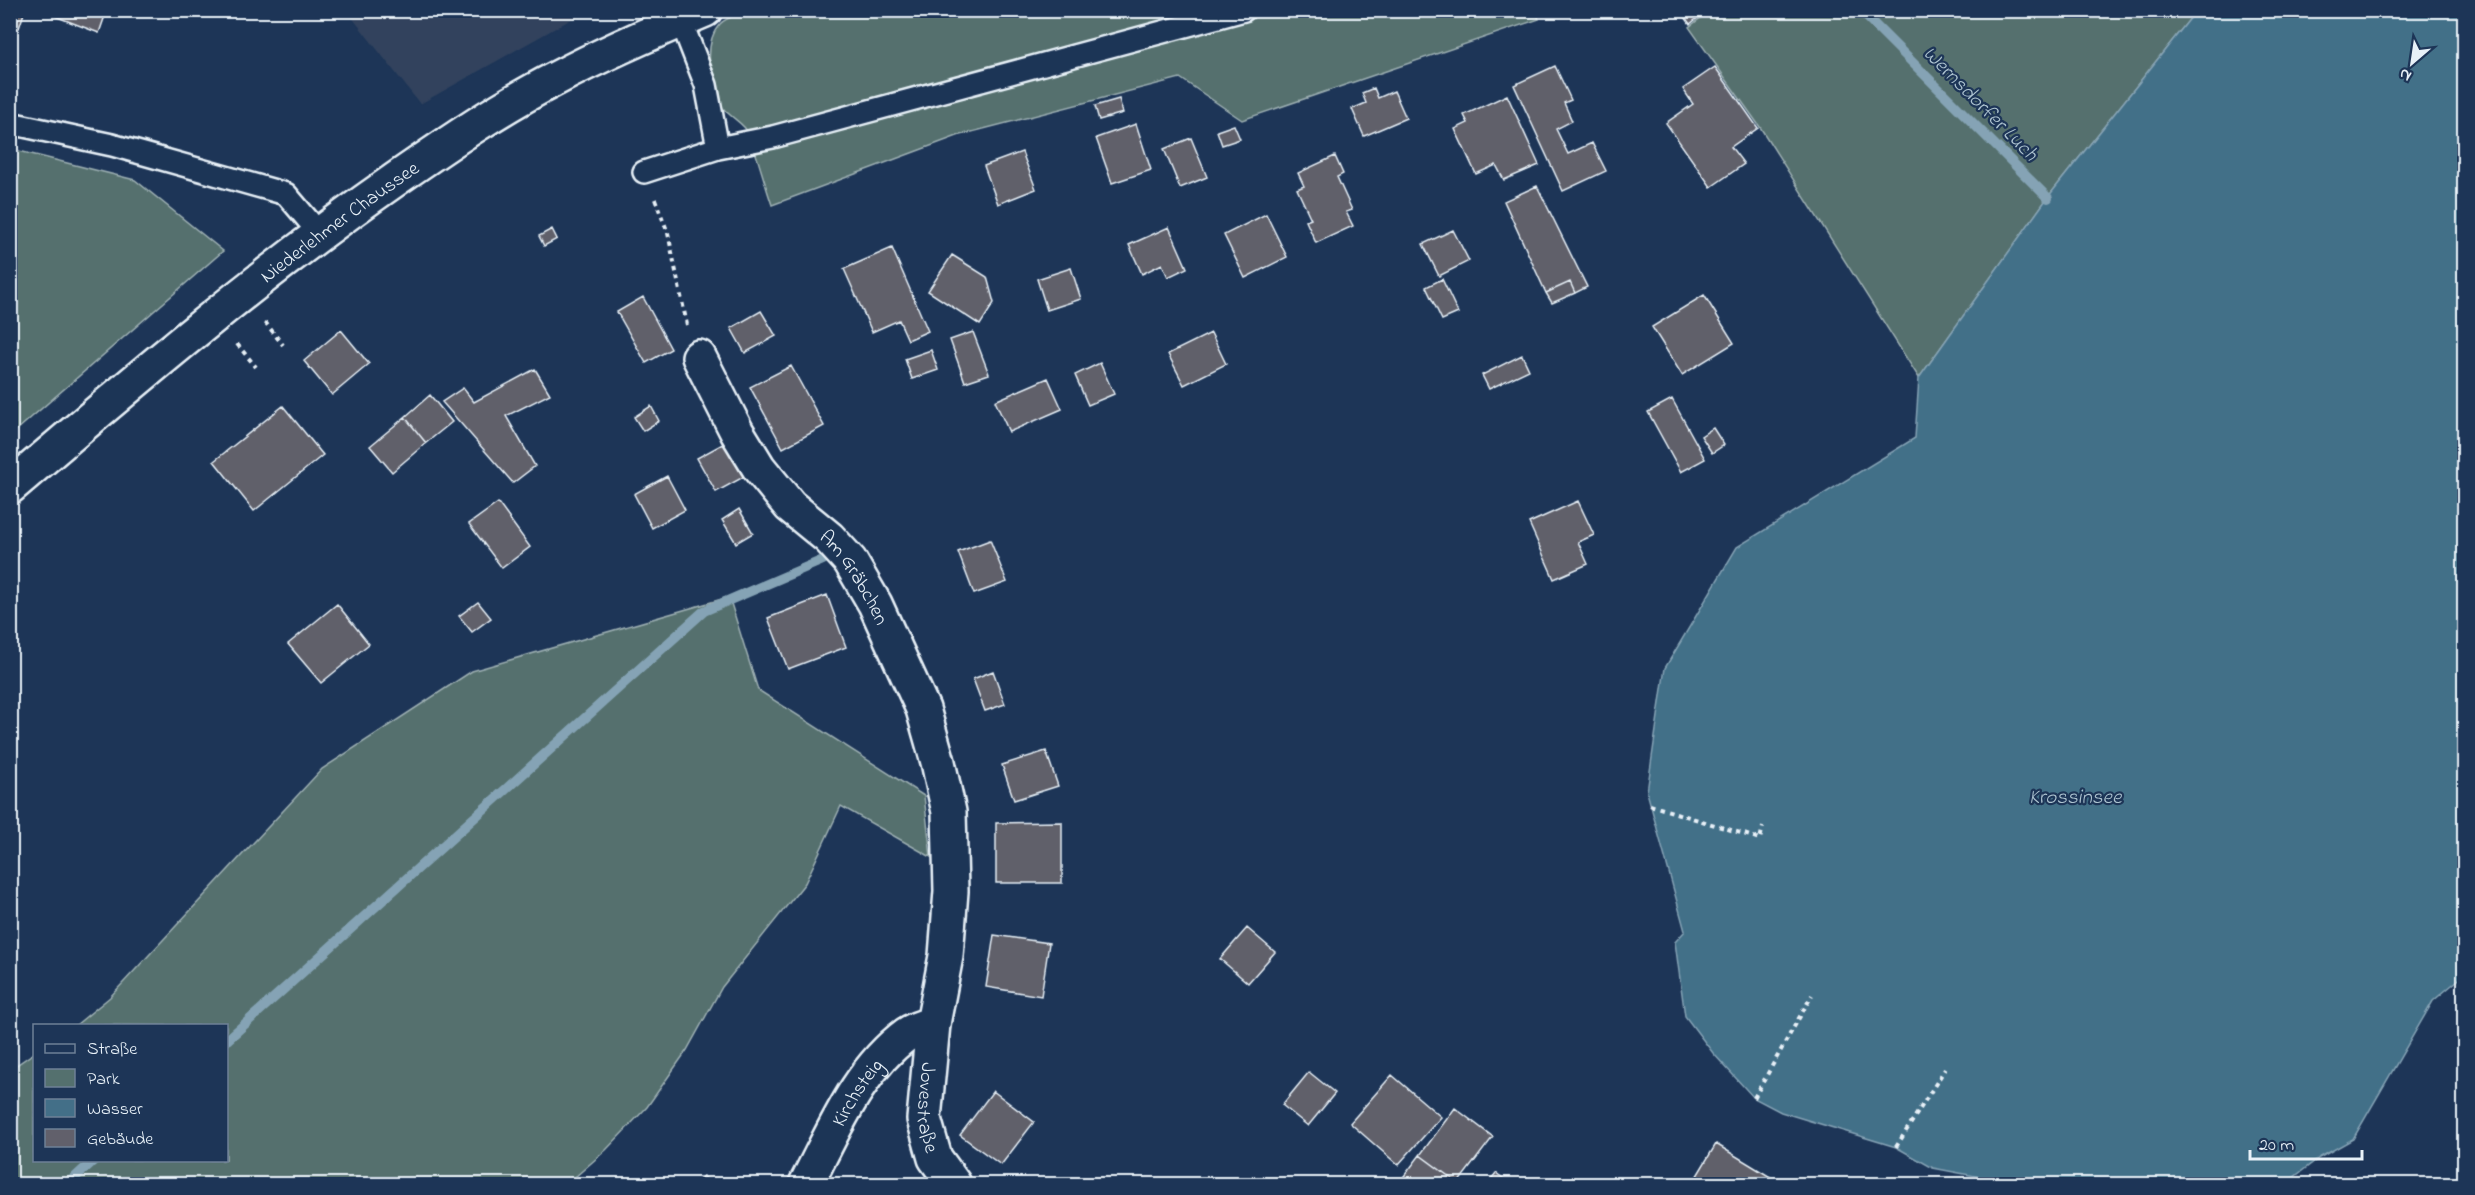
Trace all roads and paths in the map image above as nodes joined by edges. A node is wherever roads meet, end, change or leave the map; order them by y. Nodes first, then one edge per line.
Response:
1 (1244, 10) edge
2 (693, 16) edge
3 (10, 123) edge
4 (718, 148) junction
5 (644, 172) joint
6 (320, 234) junction
7 (264, 322) dead end
8 (237, 345) dead end
9 (283, 345) dead end
10 (699, 357) joint
11 (256, 367) dead end
12 (10, 487) edge
13 (1650, 805) dead end
14 (1763, 827) dead end
15 (1812, 995) dead end
16 (933, 1024) junction
17 (1945, 1069) dead end
18 (1754, 1098) dead end
19 (1896, 1147) dead end
20 (806, 1185) edge
21 (954, 1185) edge

1 - 4 lane
2 - 4 lane
2 - 6 street, Niederlehmer Chaussee
3 - 6 lane
4 - 5 lane
5 - 10 path
6 - 12 street, Niederlehmer Chaussee
7 - 9 path
8 - 11 path
10 - 16 street, Am Gräbchen
13 - 14 path
15 - 18 path
16 - 20 street, Kirchsteig
16 - 21 street, Jovestraße
17 - 19 path

